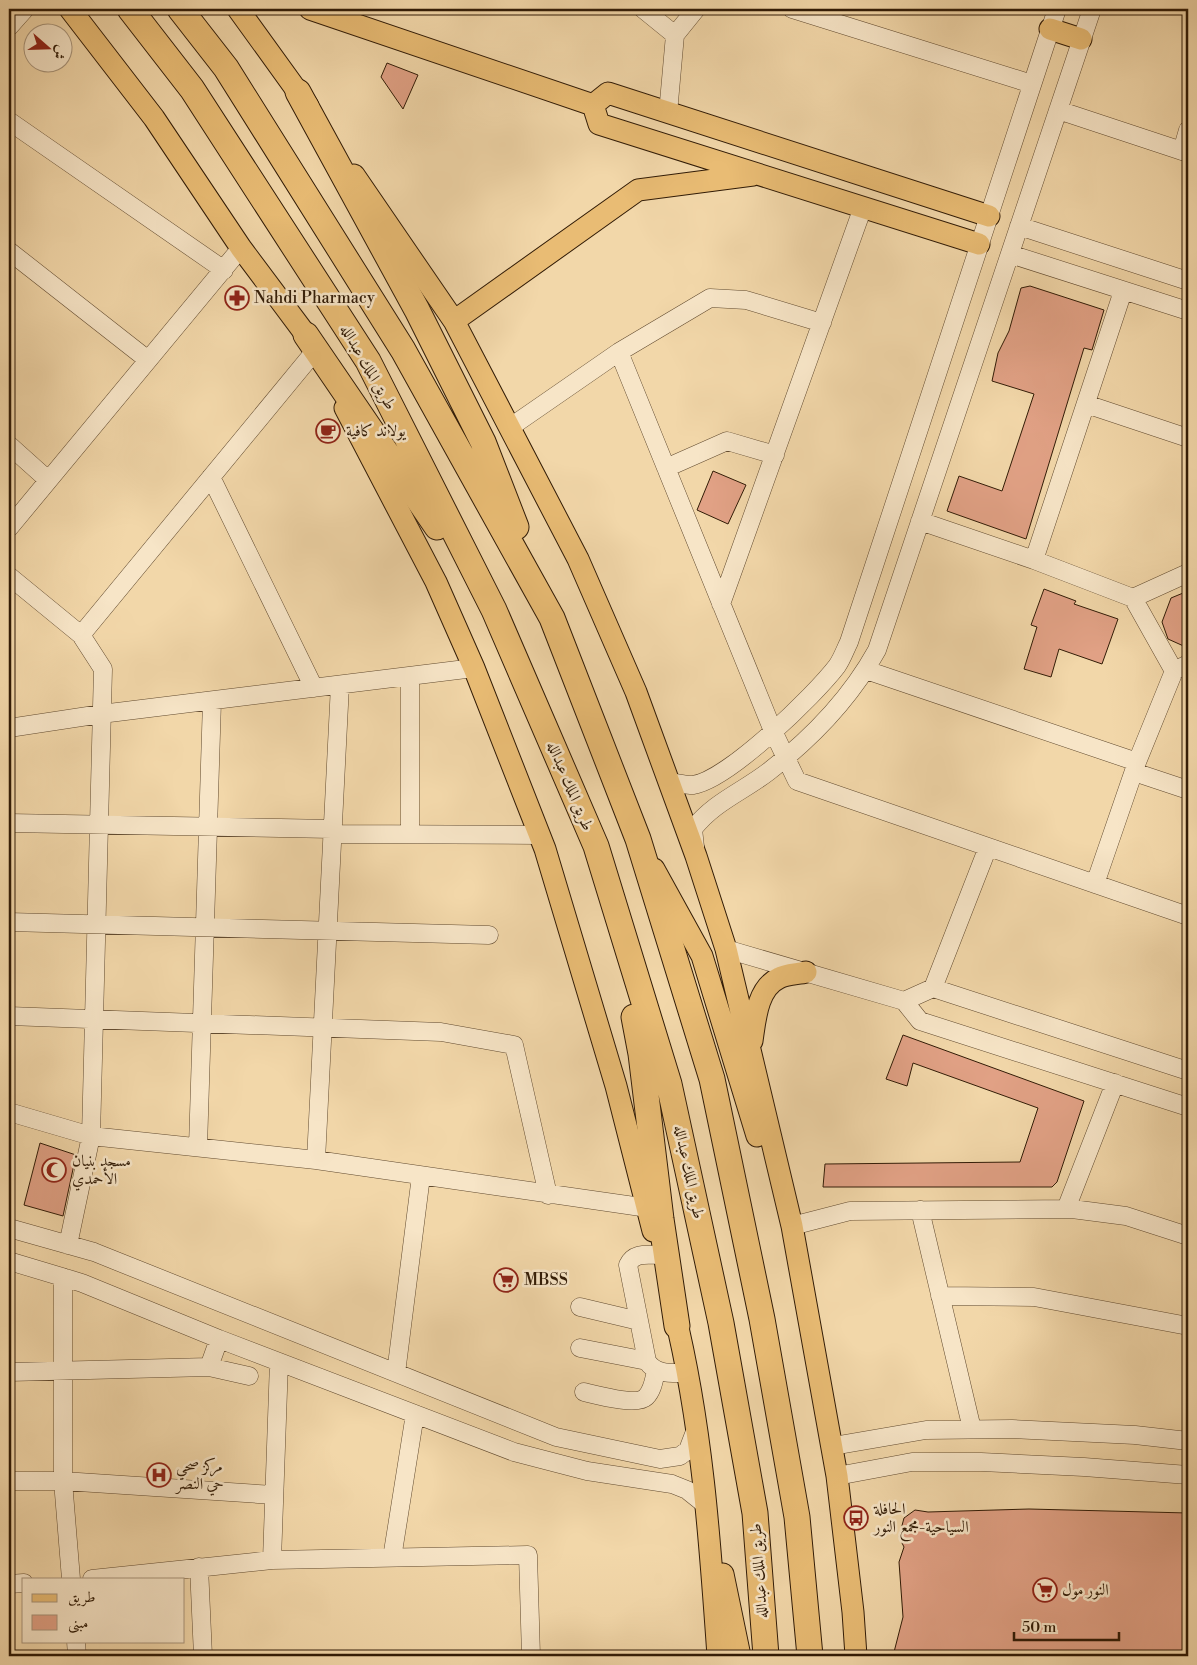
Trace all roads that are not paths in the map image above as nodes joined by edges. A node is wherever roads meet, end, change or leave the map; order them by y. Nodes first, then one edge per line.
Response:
1 (25, 9) edge
2 (70, 9) edge
3 (130, 9) edge
4 (180, 9) edge
5 (238, 9) edge
6 (310, 9) edge
7 (642, 9) edge
8 (696, 9) edge
9 (792, 9) edge
10 (1057, 9) edge
11 (1092, 9) edge
12 (9, 27) edge
13 (1050, 29) junction
14 (675, 35) junction
15 (1081, 39) junction
16 (1032, 84) junction
17 (298, 92) junction
18 (594, 106) junction
19 (1058, 110) junction
20 (668, 113) junction
21 (9, 121) edge
22 (1188, 130) edge
23 (1185, 152) edge
24 (761, 174) junction
25 (863, 207) junction
26 (989, 216) junction
27 (1019, 226) junction
28 (980, 244) junction
29 (241, 248) junction
30 (9, 251) edge
31 (1010, 254) junction
32 (224, 270) junction
33 (1188, 281) edge
34 (1124, 291) junction
35 (1188, 312) edge
36 (454, 321) junction
37 (822, 323) junction
38 (310, 343) junction
39 (619, 352) junction
40 (148, 360) junction
41 (1086, 404) junction
42 (510, 428) junction
43 (1188, 438) edge
44 (9, 445) edge
45 (775, 455) junction
46 (666, 468) junction
47 (211, 477) junction
48 (48, 480) junction
49 (920, 521) junction
50 (9, 528) edge
51 (1034, 560) junction
52 (1188, 573) edge
53 (9, 576) edge
54 (1133, 598) junction
55 (721, 604) junction
56 (494, 610) junction
57 (552, 618) junction
58 (81, 635) junction
59 (1181, 667) edge
60 (474, 668) junction
61 (866, 670) junction
62 (410, 676) junction
63 (340, 685) junction
64 (314, 688) junction
65 (212, 701) junction
66 (101, 714) junction
67 (9, 728) edge
68 (773, 731) junction
69 (784, 758) junction
70 (1136, 767) junction
71 (670, 782) junction
72 (1188, 790) edge
73 (9, 823) edge
74 (98, 825) junction
75 (208, 827) junction
76 (332, 831) junction
77 (410, 834) junction
78 (539, 835) junction
79 (638, 839) junction
80 (596, 846) junction
81 (988, 847) junction
82 (696, 856) junction
83 (1095, 884) junction
84 (1188, 916) edge
85 (9, 922) edge
86 (96, 924) junction
87 (205, 927) junction
88 (327, 930) junction
89 (490, 934) dead end
90 (726, 949) junction
91 (806, 972) junction
92 (933, 988) junction
93 (904, 1001) junction
94 (9, 1016) edge
95 (94, 1018) junction
96 (202, 1022) junction
97 (323, 1028) junction
98 (751, 1054) junction
99 (1188, 1071) edge
100 (1115, 1083) junction
101 (1188, 1107) edge
102 (9, 1112) edge
103 (91, 1136) junction
104 (198, 1147) junction
105 (316, 1160) junction
106 (421, 1176) junction
107 (548, 1195) junction
108 (648, 1208) junction
109 (1066, 1209) junction
110 (920, 1210) junction
111 (792, 1226) junction
112 (9, 1228) edge
113 (1188, 1236) edge
114 (68, 1245) junction
115 (660, 1256) junction
116 (9, 1261) edge
117 (63, 1277) junction
118 (940, 1296) junction
119 (580, 1307) dead end
120 (639, 1321) junction
121 (678, 1326) junction
122 (1188, 1326) edge
123 (219, 1339) junction
124 (580, 1348) dead end
125 (279, 1362) junction
126 (651, 1366) junction
127 (209, 1367) junction
128 (63, 1370) junction
129 (9, 1372) edge
130 (396, 1373) junction
131 (686, 1373) junction
132 (249, 1376) dead end
133 (584, 1392) dead end
134 (415, 1414) junction
135 (696, 1429) junction
136 (972, 1429) junction
137 (1188, 1441) edge
138 (588, 1443) junction
139 (833, 1446) junction
140 (581, 1469) junction
141 (1188, 1475) edge
142 (837, 1476) junction
143 (9, 1481) edge
144 (63, 1481) junction
145 (274, 1495) junction
146 (707, 1506) junction
147 (392, 1558) junction
148 (272, 1560) junction
149 (199, 1568) junction
150 (71, 1578) edge
151 (102, 1578) edge
152 (22, 1583) edge
153 (9, 1584) edge
154 (76, 1642) edge
155 (77, 1656) edge
156 (203, 1656) edge
157 (531, 1656) edge
158 (718, 1656) edge
159 (740, 1656) edge
160 (766, 1656) edge
161 (810, 1656) edge
162 (856, 1656) edge

1 - 12 street
2 - 29 main road
3 - 56 highway, طريق الملك عبدالله
4 - 57 highway
5 - 17 main road
6 - 18 main road
7 - 14 street
8 - 14 street
9 - 16 street
10 - 13 street
11 - 15 street
13 - 15 main road
13 - 16 street
14 - 20 street
15 - 19 street
16 - 26 street
17 - 36 main road
17 - 57 highway
18 - 20 main road
18 - 24 main road
19 - 23 street
19 - 27 street
20 - 26 main road
21 - 32 street
22 - 23 street
24 - 25 main road
24 - 36 main road
25 - 28 main road
25 - 37 street
26 - 28 street
27 - 31 street
27 - 33 street
28 - 68 street
29 - 32 street
29 - 38 main road
30 - 40 street
31 - 34 street
31 - 49 street
32 - 40 street
34 - 35 street
34 - 41 street
36 - 42 main road
37 - 39 street
37 - 45 street
38 - 47 street
38 - 56 highway
38 - 60 main road
39 - 42 street
39 - 46 street
40 - 48 street
41 - 43 street
41 - 51 street
42 - 71 main road
44 - 48 street
45 - 46 street
45 - 55 street
46 - 55 street
47 - 58 street
47 - 64 street
48 - 50 street
49 - 51 street
49 - 61 street
51 - 54 street
52 - 54 street
53 - 58 street
54 - 59 street
55 - 68 street
56 - 80 highway, طريق الملك عبدالله
57 - 79 highway
58 - 66 street
59 - 70 street
60 - 62 street
60 - 78 main road
61 - 69 street
61 - 70 street
62 - 63 street
62 - 77 street
63 - 64 street
63 - 76 street
64 - 65 street
65 - 66 street
65 - 75 street
66 - 67 street
66 - 74 street
68 - 69 street
68 - 71 street
69 - 81 street
69 - 82 street
70 - 72 street
70 - 83 street
71 - 82 main road
73 - 74 street
74 - 75 street
74 - 86 street
75 - 76 street
75 - 87 street
76 - 77 street
76 - 88 street
77 - 78 street
78 - 108 main road
79 - 111 main road
79 - 161 highway
80 - 121 highway
80 - 160 highway, طريق الملك عبدالله
81 - 83 street
81 - 92 street
82 - 90 main road
83 - 84 street
85 - 86 street
86 - 87 street
86 - 95 street
87 - 88 street
87 - 96 street
88 - 89 street
88 - 97 street
90 - 91 street
90 - 98 main road
91 - 93 street
91 - 98 main road
92 - 93 street
92 - 99 street
93 - 100 street
94 - 95 street
95 - 96 street
95 - 103 street
96 - 97 street
96 - 104 street
97 - 105 street
97 - 107 street
98 - 111 main road
100 - 101 street
100 - 109 street
102 - 103 street
103 - 104 street
103 - 114 street
104 - 105 street
105 - 106 street
106 - 107 street
106 - 130 street
107 - 108 street
108 - 115 main road
109 - 110 street
109 - 113 street
110 - 111 street
110 - 118 street
111 - 139 main road
112 - 114 street
114 - 130 street
115 - 120 street
115 - 121 main road
116 - 117 street
117 - 123 street
117 - 128 street
118 - 122 street
118 - 136 street
119 - 120 street
120 - 126 street
121 - 131 main road
123 - 125 street
123 - 127 street
124 - 126 street
125 - 134 street
125 - 145 street
126 - 131 street
126 - 133 street
127 - 128 street
127 - 132 street
128 - 129 street
128 - 144 street
130 - 138 street
131 - 135 main road
134 - 140 street
134 - 147 street
135 - 138 street
135 - 146 main road
136 - 137 street
136 - 139 street
138 - 140 street
139 - 142 main road
140 - 146 street
141 - 142 street
142 - 162 main road
143 - 144 street
144 - 145 street
144 - 150 street
145 - 148 street
146 - 158 main road
146 - 159 main road
147 - 148 street
147 - 157 street
148 - 149 street
149 - 151 street
149 - 156 street
152 - 153 street
154 - 155 street

